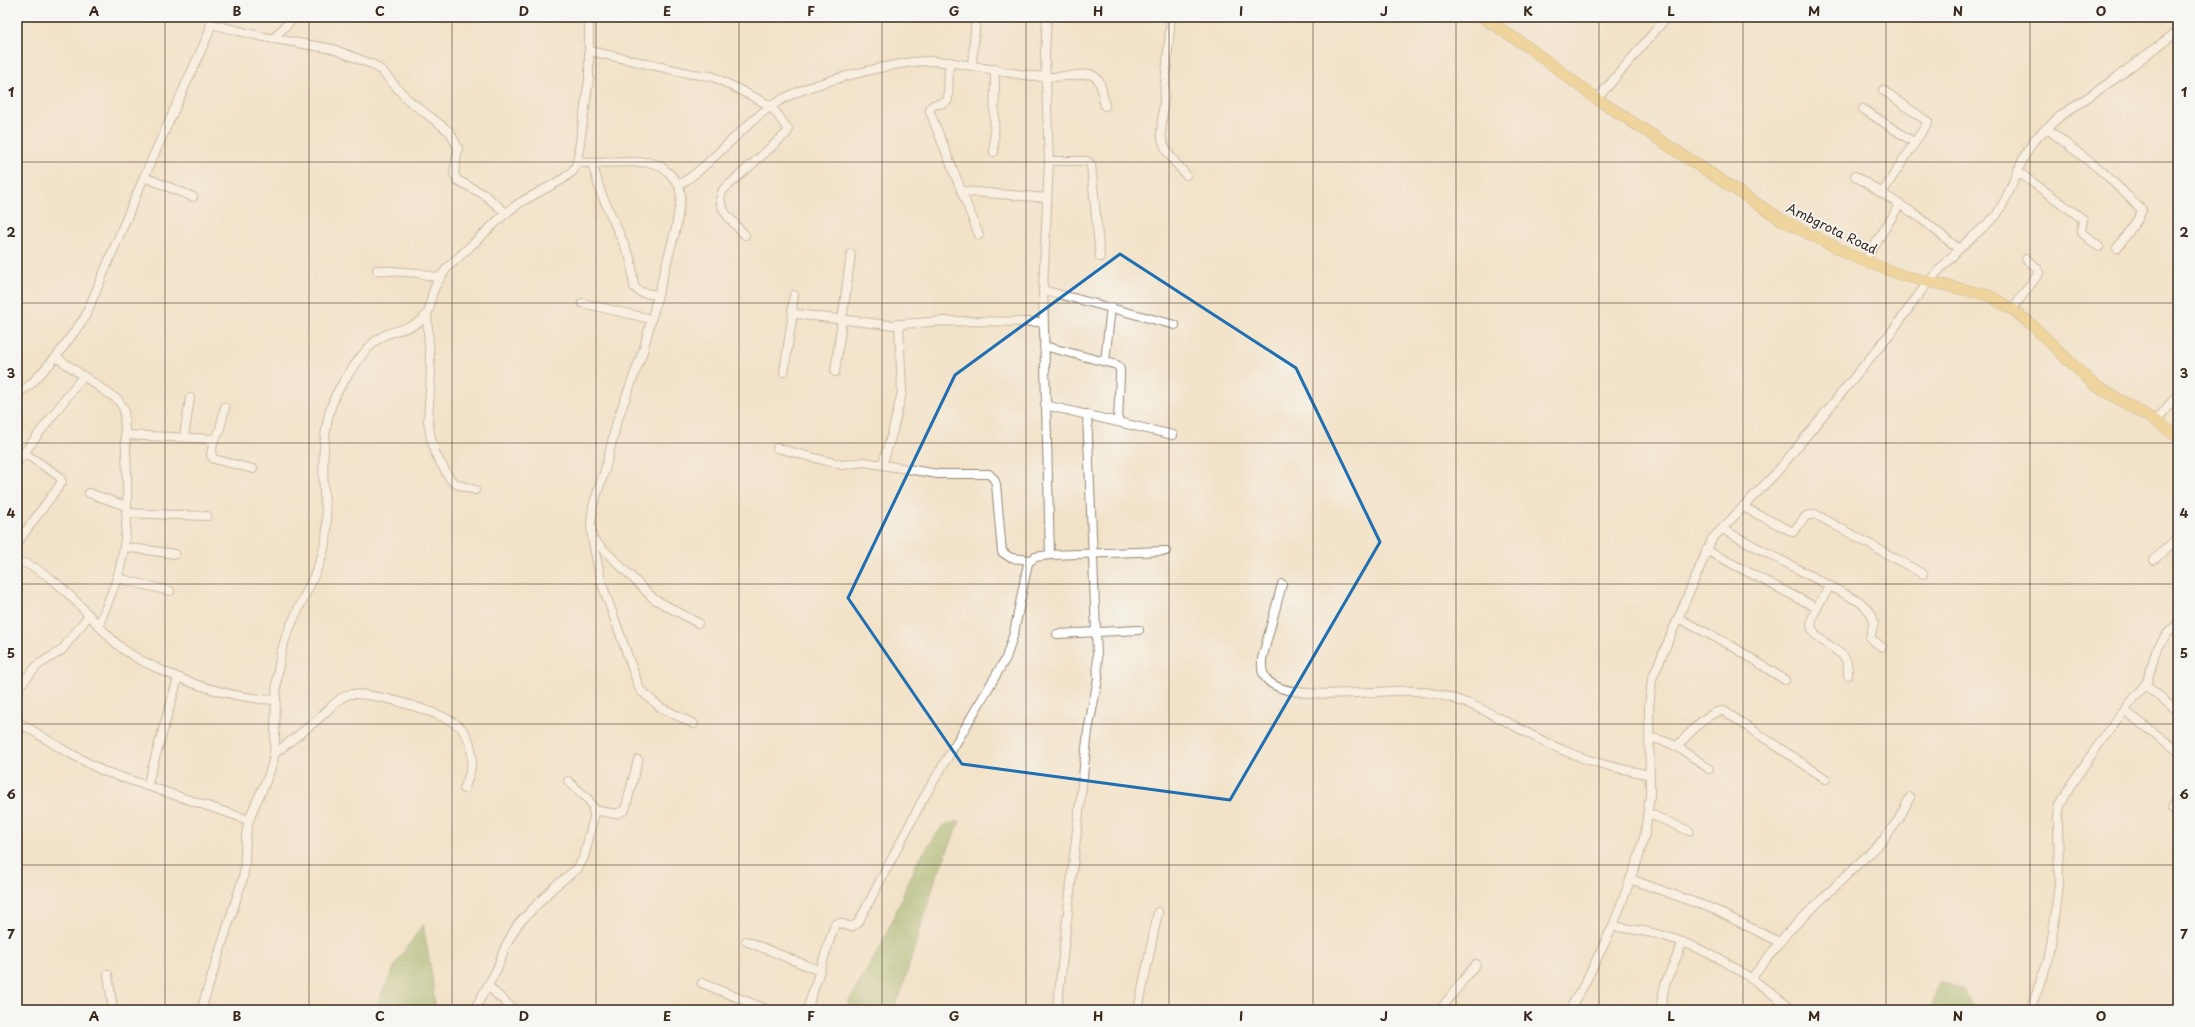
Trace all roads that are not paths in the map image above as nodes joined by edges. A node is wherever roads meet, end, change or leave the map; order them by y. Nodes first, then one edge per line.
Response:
1 (294, 17) edge
2 (589, 17) edge
3 (976, 17) edge
4 (1047, 17) edge
5 (1170, 17) edge
6 (1482, 17) edge
7 (1667, 17) edge
8 (210, 20) edge
9 (2178, 31) edge
10 (274, 38) junction
11 (590, 51) junction
12 (949, 62) junction
13 (972, 65) junction
14 (995, 69) junction
15 (1047, 77) junction
16 (1883, 90) dead end
17 (1596, 100) junction
18 (771, 106) junction
19 (1105, 106) dead end
20 (1863, 109) dead end
21 (2046, 128) junction
22 (1915, 143) junction
23 (994, 152) dead end
24 (1049, 161) junction
25 (578, 163) junction
26 (592, 163) junction
27 (2017, 171) junction
28 (1186, 175) dead end
29 (1855, 176) dead end
30 (144, 177) junction
31 (679, 185) junction
32 (962, 191) junction
33 (1882, 193) junction
34 (193, 197) dead end
35 (1047, 198) junction
36 (1900, 204) junction
37 (506, 213) junction
38 (979, 234) dead end
39 (745, 235) dead end
40 (2099, 247) dead end
41 (2117, 248) dead end
42 (1959, 249) junction
43 (851, 254) dead end
44 (1100, 257) dead end
45 (2026, 259) dead end
46 (1865, 261) junction
47 (377, 270) dead end
48 (439, 278) junction
49 (1928, 282) junction
50 (1043, 290) junction
51 (657, 295) junction
52 (794, 295) dead end
53 (582, 303) dead end
54 (1111, 307) junction
55 (2012, 309) junction
56 (793, 312) junction
57 (426, 315) junction
58 (651, 319) junction
59 (843, 320) junction
60 (1043, 322) junction
61 (899, 325) junction
62 (1176, 325) dead end
63 (1044, 346) junction
64 (56, 357) junction
65 (1105, 361) junction
66 (784, 372) dead end
67 (836, 372) dead end
68 (84, 376) junction
69 (17, 394) edge
70 (2178, 394) edge
71 (190, 398) dead end
72 (1045, 405) junction
73 (225, 407) dead end
74 (1087, 414) junction
75 (1118, 421) junction
76 (2156, 421) junction
77 (1173, 434) dead end
78 (125, 435) junction
79 (184, 437) junction
80 (2178, 437) edge
81 (214, 439) junction
82 (777, 448) dead end
83 (24, 453) junction
84 (17, 462) edge
85 (882, 465) junction
86 (253, 469) dead end
87 (475, 490) dead end
88 (89, 493) dead end
89 (1744, 507) junction
90 (126, 509) junction
91 (207, 516) dead end
92 (1722, 529) junction
93 (592, 538) junction
94 (2178, 538) edge
95 (17, 543) edge
96 (124, 547) junction
97 (1706, 550) junction
98 (1166, 551) dead end
99 (175, 554) dead end
100 (1050, 555) junction
101 (1093, 555) junction
102 (1031, 560) junction
103 (2154, 560) dead end
104 (17, 561) edge
105 (1923, 574) dead end
106 (117, 578) junction
107 (1282, 584) dead end
108 (1830, 586) junction
109 (170, 591) dead end
110 (1817, 608) junction
111 (89, 615) junction
112 (1678, 618) junction
113 (698, 623) dead end
114 (2178, 623) edge
115 (99, 625) junction
116 (1139, 630) dead end
117 (1096, 633) junction
118 (1057, 634) dead end
119 (1882, 647) dead end
120 (1848, 675) dead end
121 (178, 678) junction
122 (1785, 680) dead end
123 (2145, 685) junction
124 (17, 689) edge
125 (275, 700) junction
126 (2125, 711) junction
127 (2178, 711) edge
128 (17, 720) edge
129 (694, 724) dead end
130 (1649, 738) junction
131 (1677, 746) junction
132 (2178, 751) edge
133 (274, 754) junction
134 (638, 760) dead end
135 (1709, 768) dead end
136 (1650, 775) junction
137 (1826, 780) dead end
138 (568, 781) dead end
139 (147, 786) junction
140 (464, 789) dead end
141 (2178, 794) edge
142 (1910, 797) dead end
143 (593, 810) junction
144 (1648, 813) junction
145 (2178, 815) edge
146 (249, 820) junction
147 (1689, 831) dead end
148 (1630, 879) junction
149 (1158, 912) dead end
150 (1613, 926) junction
151 (746, 941) dead end
152 (1683, 942) junction
153 (1779, 942) junction
154 (1476, 964) dead end
155 (820, 971) junction
156 (108, 975) dead end
157 (1752, 979) junction
158 (702, 983) dead end
159 (488, 986) junction
160 (113, 1010) edge
161 (201, 1010) edge
162 (474, 1010) edge
163 (514, 1010) edge
164 (768, 1010) edge
165 (807, 1010) edge
166 (1057, 1010) edge
167 (1138, 1010) edge
168 (1440, 1010) edge
169 (1569, 1010) edge
170 (1660, 1010) edge
171 (1792, 1010) edge
172 (2030, 1010) edge

1 - 10 street
2 - 11 street
3 - 13 street
4 - 15 street
5 - 28 street
6 - 17 main road, Ambgrota Road
7 - 17 street
8 - 10 street
8 - 30 street
9 - 21 street
10 - 37 street
11 - 18 street
11 - 25 street
12 - 13 street
12 - 18 street
12 - 32 street
13 - 14 street
14 - 15 street
14 - 23 street
15 - 19 street
15 - 24 street
16 - 22 street
17 - 46 main road, Ambgrota Road
18 - 31 street
18 - 39 street
20 - 22 street
21 - 27 street
21 - 41 street
22 - 33 street
24 - 35 street
24 - 44 street
25 - 26 street
25 - 37 street
26 - 31 street
26 - 51 street
27 - 40 street
27 - 42 street
29 - 33 street
30 - 34 street
30 - 64 street
31 - 51 street
32 - 35 street
32 - 38 street
33 - 36 street
35 - 50 street
36 - 42 street
36 - 46 street
37 - 48 street
42 - 49 street
43 - 59 street
45 - 55 street
46 - 49 main road, Ambgrota Road
47 - 48 street
48 - 57 street
49 - 55 main road, Ambgrota Road
49 - 89 street
50 - 54 street
50 - 60 street
51 - 58 street
52 - 56 street
53 - 58 street
54 - 62 street
54 - 65 street
55 - 76 main road, Ambgrota Road
56 - 59 street
56 - 66 street
57 - 87 street
57 - 125 street
58 - 93 street
59 - 61 street
59 - 67 street
60 - 61 street
60 - 63 street
61 - 85 street
63 - 65 street
63 - 72 street
64 - 68 street
64 - 69 street
65 - 75 street
68 - 78 street
68 - 83 street
70 - 76 street
71 - 79 street
72 - 74 street
72 - 100 street
73 - 81 street
74 - 75 street
74 - 101 street
75 - 77 street
76 - 80 main road, Ambgrota Road
78 - 79 street
78 - 90 street
79 - 81 street
81 - 86 street
82 - 85 street
83 - 84 street
83 - 95 street
85 - 102 street
88 - 90 street
89 - 92 street
89 - 105 street
90 - 91 street
90 - 96 street
92 - 97 street
92 - 108 street
93 - 113 street
93 - 129 street
94 - 103 street
96 - 99 street
96 - 106 street
97 - 110 street
97 - 112 street
98 - 101 street
100 - 101 street
100 - 102 street
101 - 117 street
102 - 155 street
104 - 111 street
106 - 109 street
106 - 115 street
107 - 136 street
108 - 110 street
108 - 119 street
110 - 120 street
111 - 115 street
111 - 124 street
112 - 122 street
112 - 130 street
114 - 123 street
115 - 121 street
116 - 117 street
117 - 118 street
117 - 166 street
121 - 125 street
121 - 139 street
123 - 126 street
123 - 127 street
125 - 133 street
126 - 132 street
126 - 172 street
128 - 139 street
130 - 131 street
130 - 136 street
131 - 135 street
131 - 137 street
133 - 140 street
133 - 146 street
134 - 143 street
136 - 144 street
138 - 143 street
139 - 146 street
141 - 145 street
142 - 153 street
143 - 159 street
144 - 147 street
144 - 148 street
146 - 161 street
148 - 150 street
148 - 153 street
149 - 167 street
150 - 152 street
150 - 169 street
151 - 155 street
152 - 157 street
152 - 170 street
153 - 157 street
154 - 168 street
155 - 165 street
156 - 160 street
157 - 171 street
158 - 164 street
159 - 162 street
159 - 163 street

